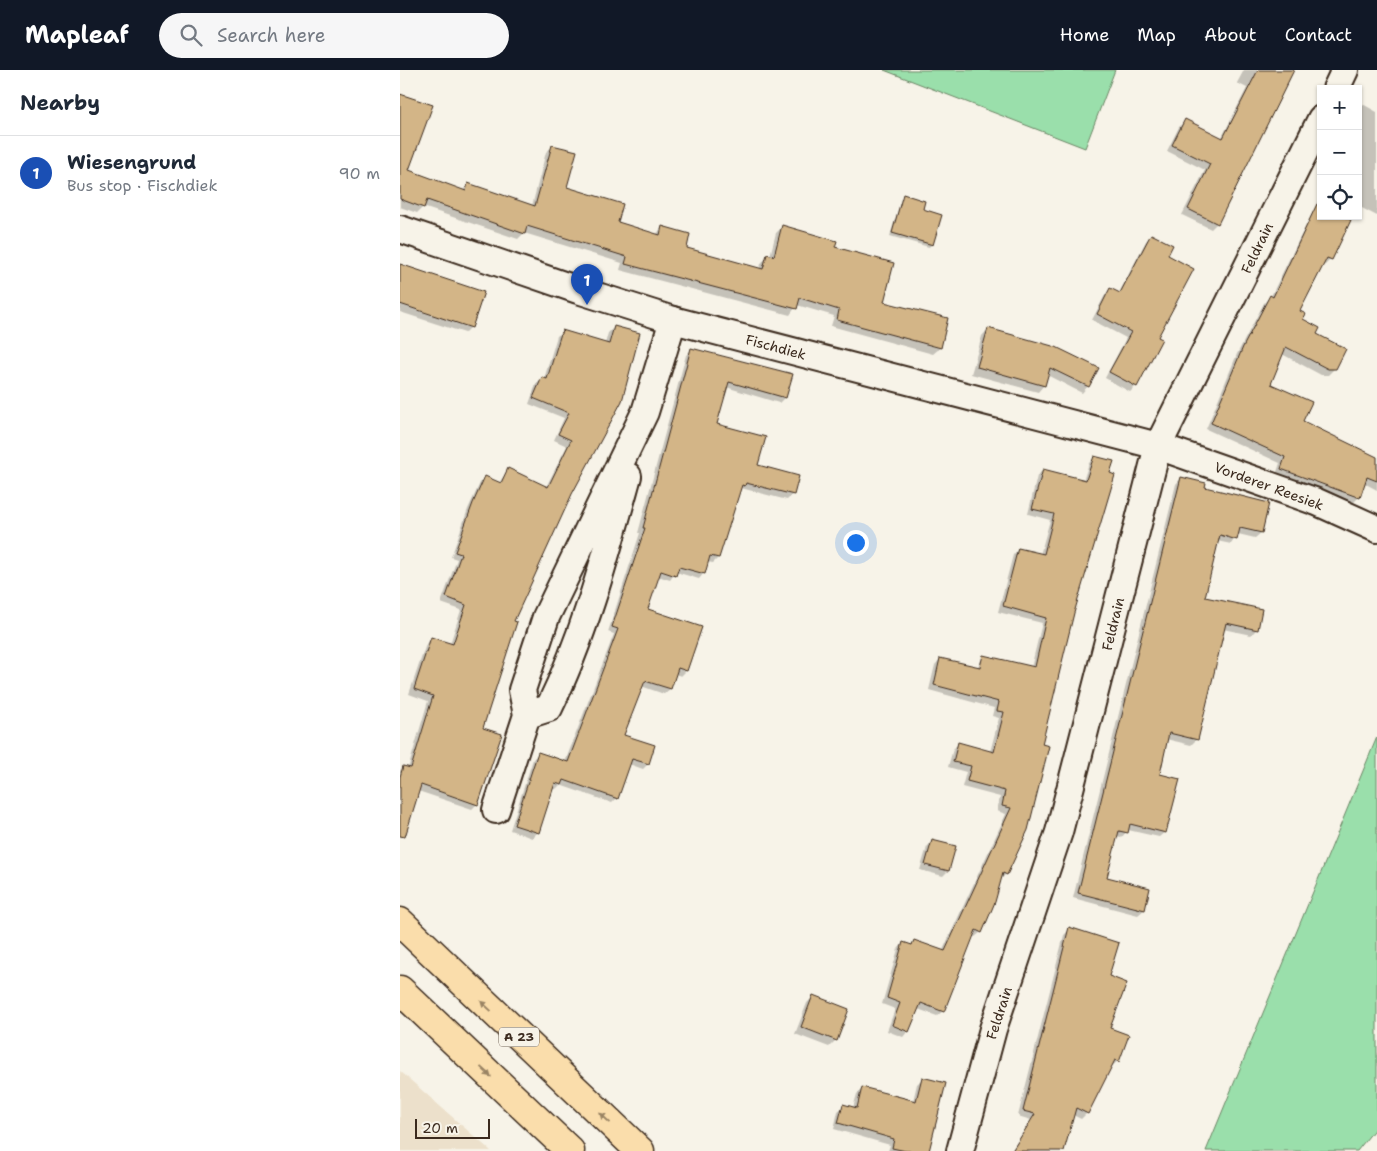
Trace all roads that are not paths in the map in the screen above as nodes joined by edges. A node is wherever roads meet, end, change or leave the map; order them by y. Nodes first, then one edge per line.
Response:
1 (1345, 70) edge
2 (1338, 85) edge
3 (1317, 127) edge
4 (400, 229) edge
5 (673, 320) junction
6 (645, 412) junction
7 (1158, 446) junction
8 (1377, 529) edge
9 (527, 715) junction
10 (496, 810) dead end
11 (400, 922) edge
12 (400, 990) edge
13 (570, 1151) edge
14 (640, 1151) edge
15 (960, 1151) edge

1 - 2 street
3 - 7 street, Feldrain
4 - 5 street, Fischdiek
5 - 6 street
5 - 7 street, Fischdiek
6 - 9 street
6 - 9 street
7 - 8 street, Vorderer Reesiek
7 - 15 street, Feldrain
9 - 10 street
14 -> 11 highway, A 23
12 -> 13 highway

